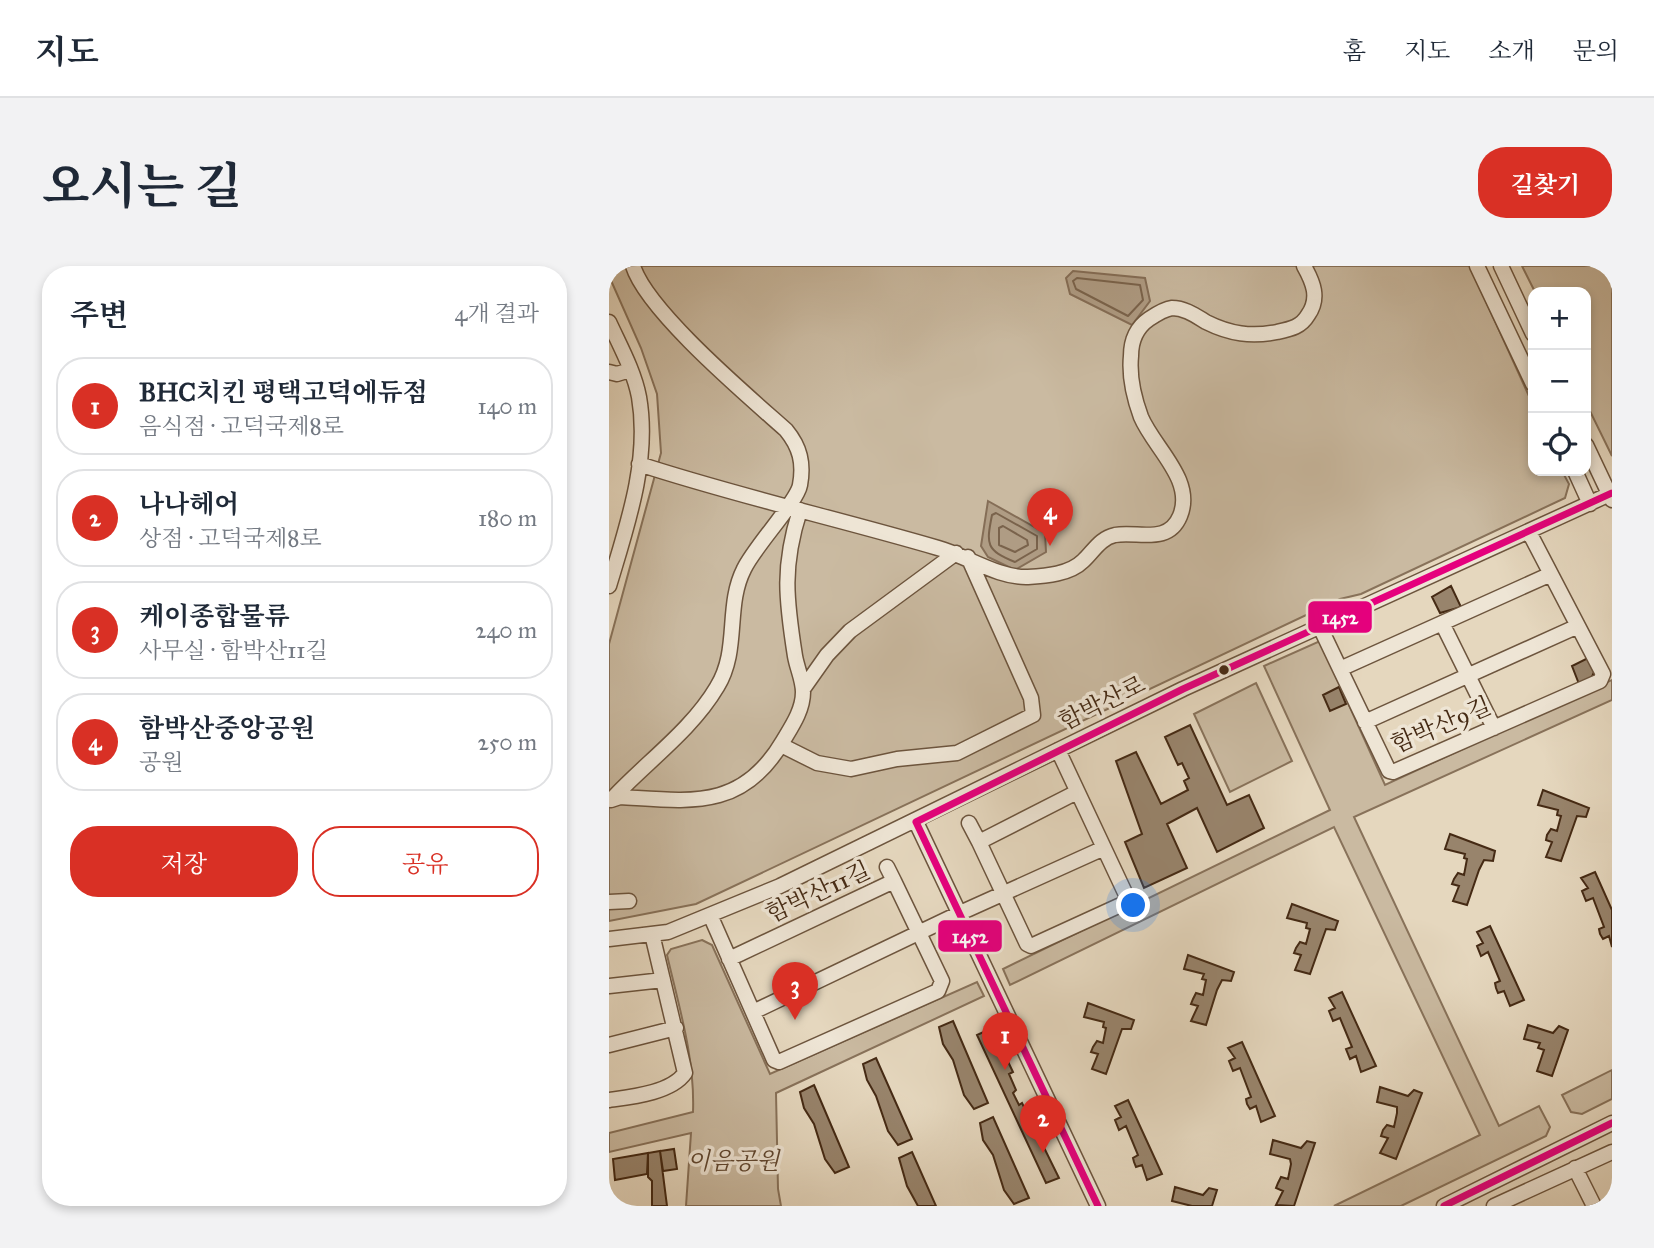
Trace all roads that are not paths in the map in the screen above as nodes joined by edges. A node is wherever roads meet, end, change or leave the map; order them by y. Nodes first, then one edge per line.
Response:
1 (633, 266) edge
2 (1304, 266) edge
3 (1477, 266) edge
4 (1501, 266) edge
5 (609, 322) edge
6 (1528, 323) edge
7 (631, 370) junction
8 (609, 372) edge
9 (1528, 373) edge
10 (1591, 454) edge
11 (639, 464) junction
12 (1576, 476) edge
13 (1611, 496) edge
14 (1590, 504) junction
15 (793, 508) junction
16 (1529, 532) junction
17 (962, 555) junction
18 (1551, 574) junction
19 (609, 586) edge
20 (1442, 623) junction
21 (1578, 626) junction
22 (1321, 627) junction
23 (1340, 669) junction
24 (1467, 676) junction
25 (803, 689) junction
26 (1366, 722) junction
27 (1494, 728) junction
28 (781, 745) junction
29 (1058, 751) junction
30 (1077, 792) junction
31 (610, 801) edge
32 (916, 822) junction
33 (969, 823) dead end
34 (979, 842) junction
35 (1104, 848) junction
36 (887, 867) dead end
37 (894, 881) junction
38 (1003, 893) junction
39 (629, 901) dead end
40 (609, 902) edge
41 (960, 913) junction
42 (711, 917) junction
43 (919, 933) junction
44 (652, 934) junction
45 (609, 939) edge
46 (729, 959) junction
47 (663, 980) junction
48 (609, 986) edge
49 (753, 1012) junction
50 (676, 1028) junction
51 (609, 1045) edge
52 (609, 1100) edge
53 (1612, 1123) edge
54 (1612, 1152) edge
55 (1575, 1168) junction
56 (1098, 1206) edge
57 (1444, 1206) edge
58 (1495, 1206) edge
59 (1594, 1206) edge

1 - 15 street
2 - 17 street
3 - 9 street
4 - 6 street
5 - 7 street
7 - 8 street
7 - 11 street
10 - 13 street
11 - 15 street
11 - 19 street
12 - 14 street
13 - 14 street, 함박산로
14 - 16 street, 함박산로
15 - 17 street
15 - 25 street
15 - 31 street
16 - 18 street, 함박산9길
16 - 22 street, 함박산로
17 - 25 street
17 - 28 street
18 - 20 street
18 - 21 street, 함박산9길
20 - 23 street
20 - 24 street
21 - 24 street
21 - 27 street, 함박산9길
22 - 23 street, 함박산9길
22 - 29 street, 함박산로
23 - 26 street, 함박산9길
24 - 26 street
24 - 27 street
25 - 28 street
26 - 27 street, 함박산9길
28 - 31 street
29 - 30 street
29 - 32 street, 함박산로
30 - 34 street
30 - 35 street
32 - 41 street
32 - 42 street, 함박산로
33 - 34 street
34 - 38 street
35 - 38 street
35 - 38 street
36 - 37 street
37 - 43 street, 함박산11길
37 - 46 street, 함박산11길
38 - 41 street
39 - 40 street
41 - 43 street
41 - 56 street
42 - 44 street, 함박산로
42 - 46 street, 함박산11길
43 - 49 street
43 - 49 street, 함박산11길
44 - 45 street, 함박산로
44 - 47 street
46 - 49 street, 함박산11길
47 - 48 street
47 - 50 street
50 - 51 street
50 - 52 street
53 - 57 street
54 - 55 street
55 - 58 street
55 - 59 street

